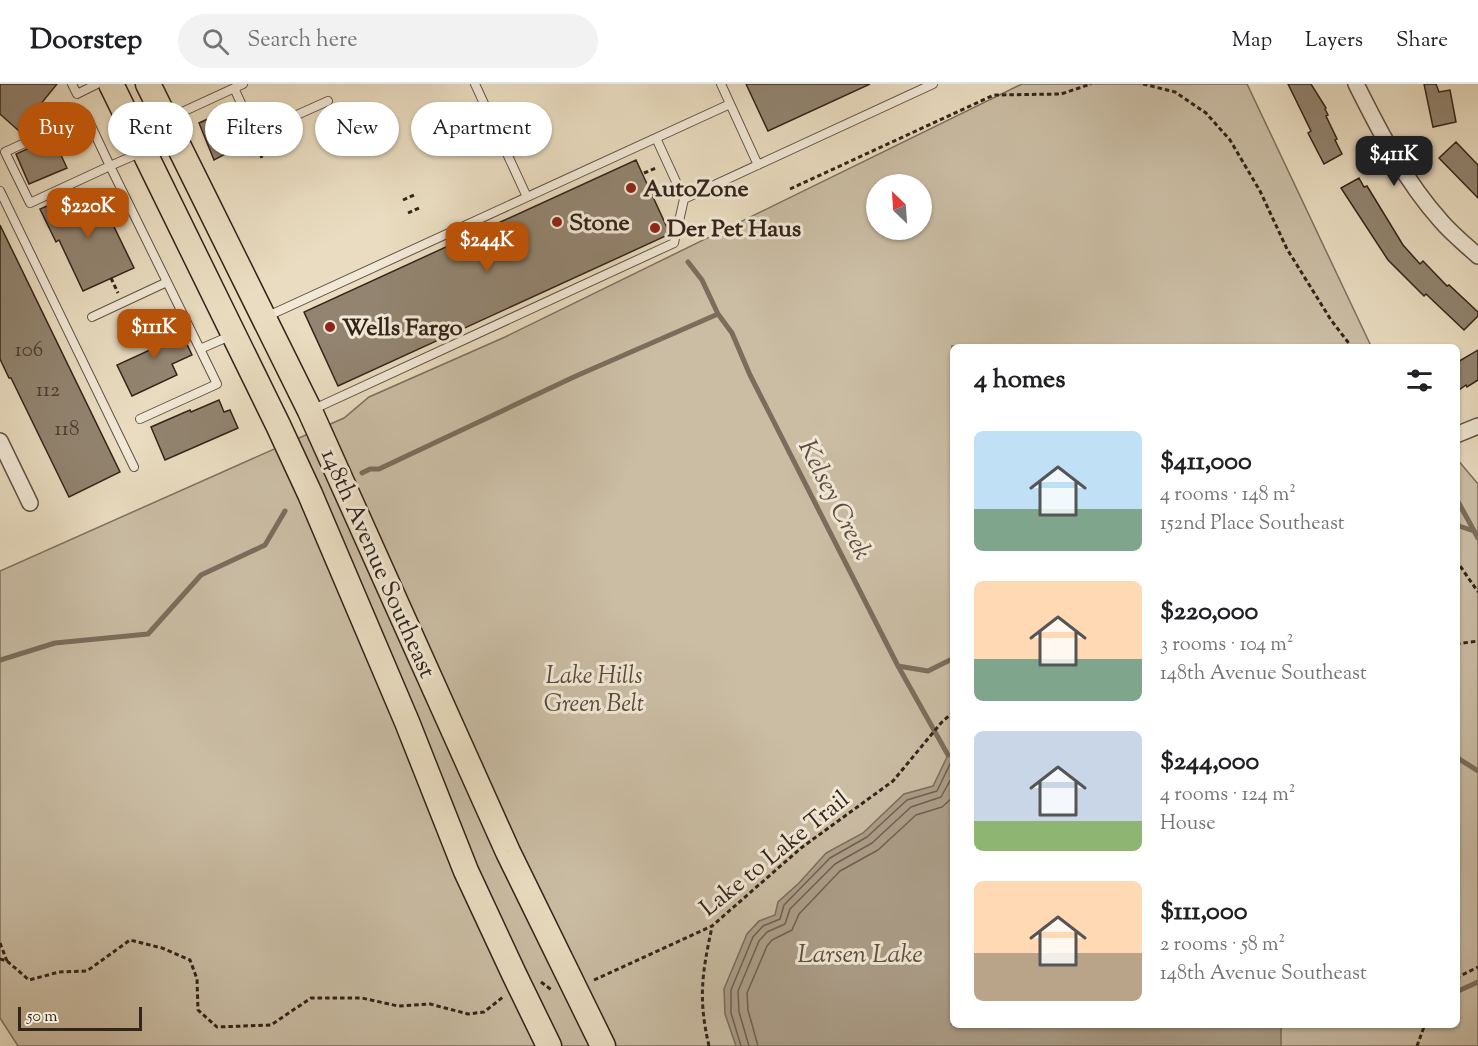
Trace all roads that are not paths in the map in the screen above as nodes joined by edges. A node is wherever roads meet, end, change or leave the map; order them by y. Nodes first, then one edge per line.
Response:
1 (72, 84) edge
2 (97, 84) edge
3 (111, 84) edge
4 (148, 84) edge
5 (243, 84) edge
6 (476, 84) edge
7 (721, 84) edge
8 (933, 84) edge
9 (1356, 84) edge
10 (234, 88) junction
11 (328, 101) dead end
12 (120, 102) edge
13 (157, 102) edge
14 (730, 104) junction
15 (193, 107) edge
16 (656, 138) junction
17 (133, 156) edge
18 (146, 156) edge
19 (184, 156) edge
20 (758, 165) junction
21 (110, 166) junction
22 (0, 190) edge
23 (527, 197) junction
24 (684, 199) junction
25 (1478, 256) edge
26 (167, 282) junction
27 (92, 316) dead end
28 (264, 318) junction
29 (234, 334) junction
30 (200, 349) junction
31 (310, 411) junction
32 (140, 419) dead end
33 (1478, 426) edge
34 (1460, 433) edge
35 (0, 441) edge
36 (134, 467) dead end
37 (30, 503) dead end
38 (407, 722) junction
39 (451, 723) junction
40 (549, 1046) edge
41 (603, 1046) edge

1 - 2 lane
3 - 12 main road, 148th Avenue Southeast
4 - 13 main road, 148th Avenue Southeast
5 - 10 lane
6 - 23 lane
7 - 14 lane
8 - 20 lane
9 - 25 street
10 - 11 lane
10 - 15 lane
14 - 16 lane
14 - 20 lane
16 - 23 lane
16 - 24 lane
17 - 21 lane
18 - 29 main road, 148th Avenue Southeast
19 - 28 main road, 148th Avenue Southeast
20 - 24 lane
21 - 21 lane
21 - 26 lane
22 - 36 lane
23 - 28 lane
24 - 31 lane
26 - 27 lane
26 - 30 lane
28 - 31 main road, 148th Avenue Southeast
29 - 30 lane
29 - 38 main road, 148th Avenue Southeast
30 - 32 lane
31 - 39 main road, 148th Avenue Southeast
33 - 34 street
35 - 37 street
38 - 39 main road
38 - 40 main road, 148th Avenue Southeast
39 - 41 main road, 148th Avenue Southeast

